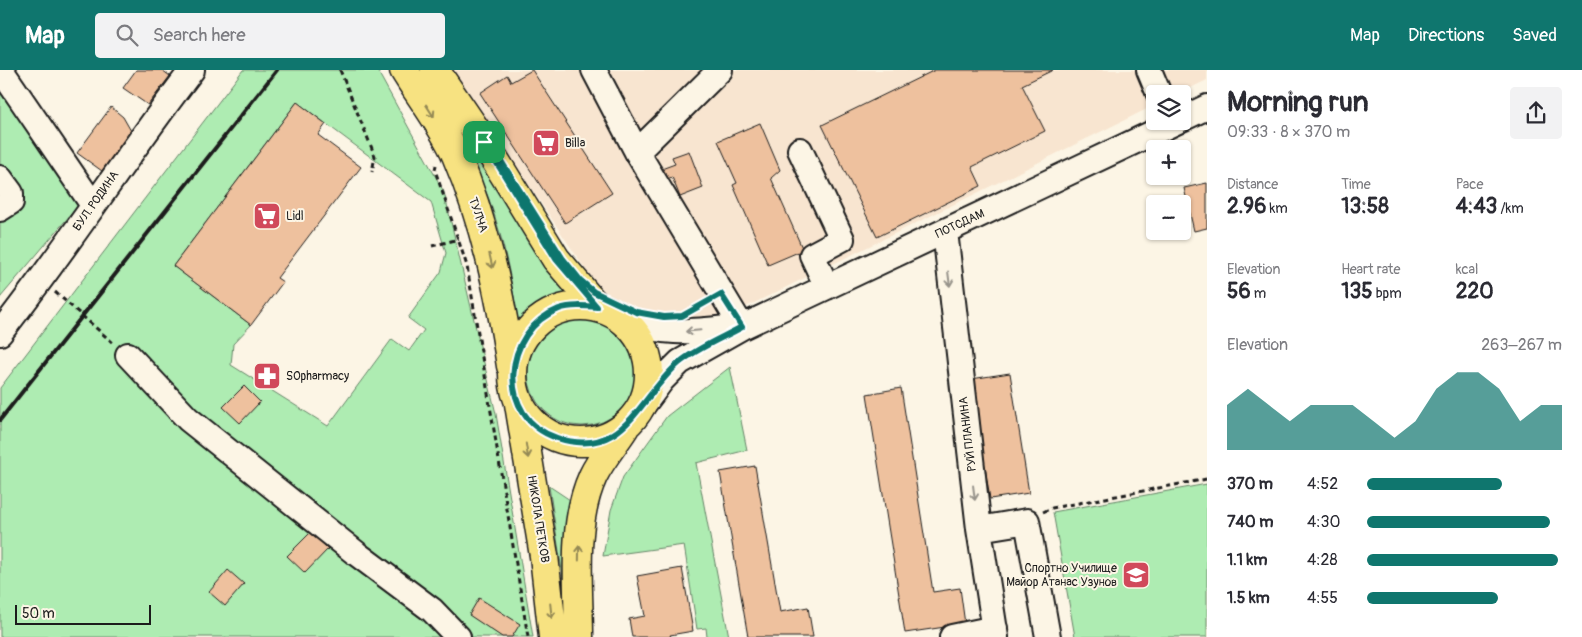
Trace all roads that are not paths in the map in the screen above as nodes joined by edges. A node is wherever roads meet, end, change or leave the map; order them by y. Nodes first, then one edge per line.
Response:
1 (2, 70) edge
2 (192, 70) edge
3 (404, 70) edge
4 (435, 70) edge
5 (594, 70) edge
6 (720, 70) edge
7 (1148, 70) edge
8 (1155, 85) edge
9 (1207, 107) edge
10 (1191, 114) edge
11 (1157, 130) edge
12 (800, 150) dead end
13 (637, 152) junction
14 (0, 178) edge
15 (93, 205) junction
16 (0, 209) edge
17 (945, 231) junction
18 (827, 287) junction
19 (597, 307) junction
20 (622, 319) junction
21 (742, 327) junction
22 (0, 333) edge
23 (128, 355) road end
24 (513, 375) junction
25 (519, 402) junction
26 (633, 417) junction
27 (979, 529) junction
28 (996, 633) edge
29 (458, 637) edge
30 (554, 637) edge
31 (580, 637) edge
32 (952, 637) edge
33 (1048, 637) edge

1 - 15 street
2 - 15 street, БУЛ. РОДИНА
3 -> 24 main road, ТУЛЧА
4 - 19 main road
5 - 13 street
6 - 13 street
7 - 8 street
9 - 10 street, ПОТСДАМ
11 - 17 street, ПОТСДАМ
12 - 18 street
13 - 21 street
14 - 16 street
15 - 22 street, БУЛ. РОДИНА
17 - 18 street, ПОТСДАМ
17 -> 27 street, РУЙ ПЛАНИНА
18 - 21 street, ПОТСДАМ
19 - 20 main road
19 - 24 main road
21 -> 20 street, ПОТСДАМ
20 - 26 main road
21 - 26 street, ПОТСДАМ
23 - 29 street
24 - 25 main road
25 - 26 main road
25 -> 30 main road, НИКОЛА ПЕТКОВ
31 -> 26 main road
27 - 28 street, РУЙ ПЛАНИНА
27 - 33 street
28 - 32 street

